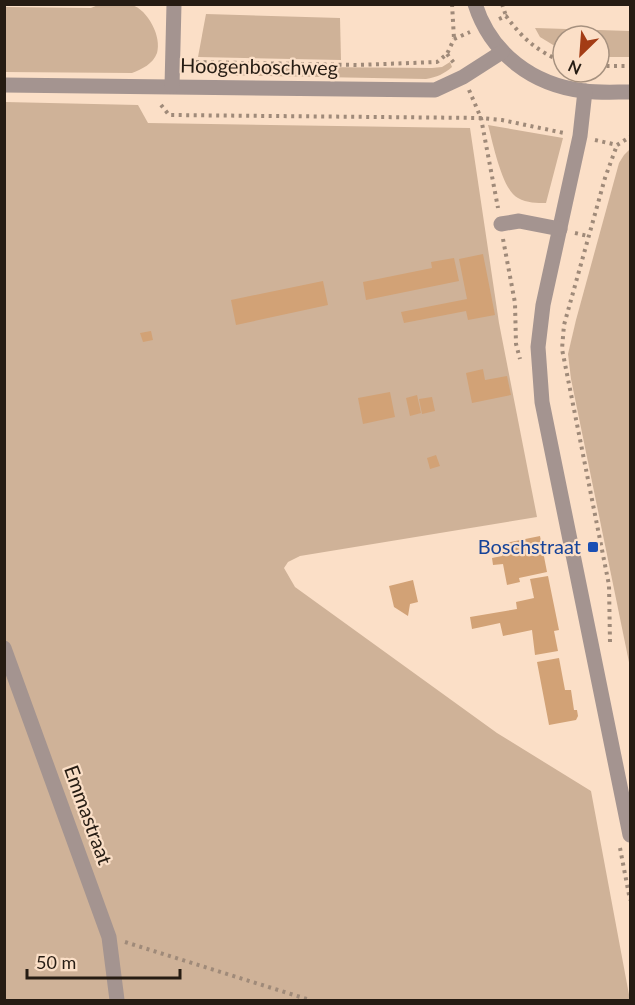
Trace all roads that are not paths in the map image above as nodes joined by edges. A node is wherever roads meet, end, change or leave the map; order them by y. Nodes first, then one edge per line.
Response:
1 (174, 4) edge
2 (475, 4) edge
3 (502, 52) junction
4 (4, 85) edge
5 (176, 86) junction
6 (585, 91) junction
7 (630, 92) edge
8 (501, 224) dead end
9 (560, 229) junction
10 (4, 648) edge
11 (630, 835) edge
12 (117, 1000) edge

1 - 5 street
2 - 3 street
3 - 5 street, Hoogenboschweg
3 - 6 street
4 - 5 street, Hoogenboschweg
6 - 7 street
6 - 9 street
8 - 9 street
9 - 11 street
10 - 12 street, Emmastraat

